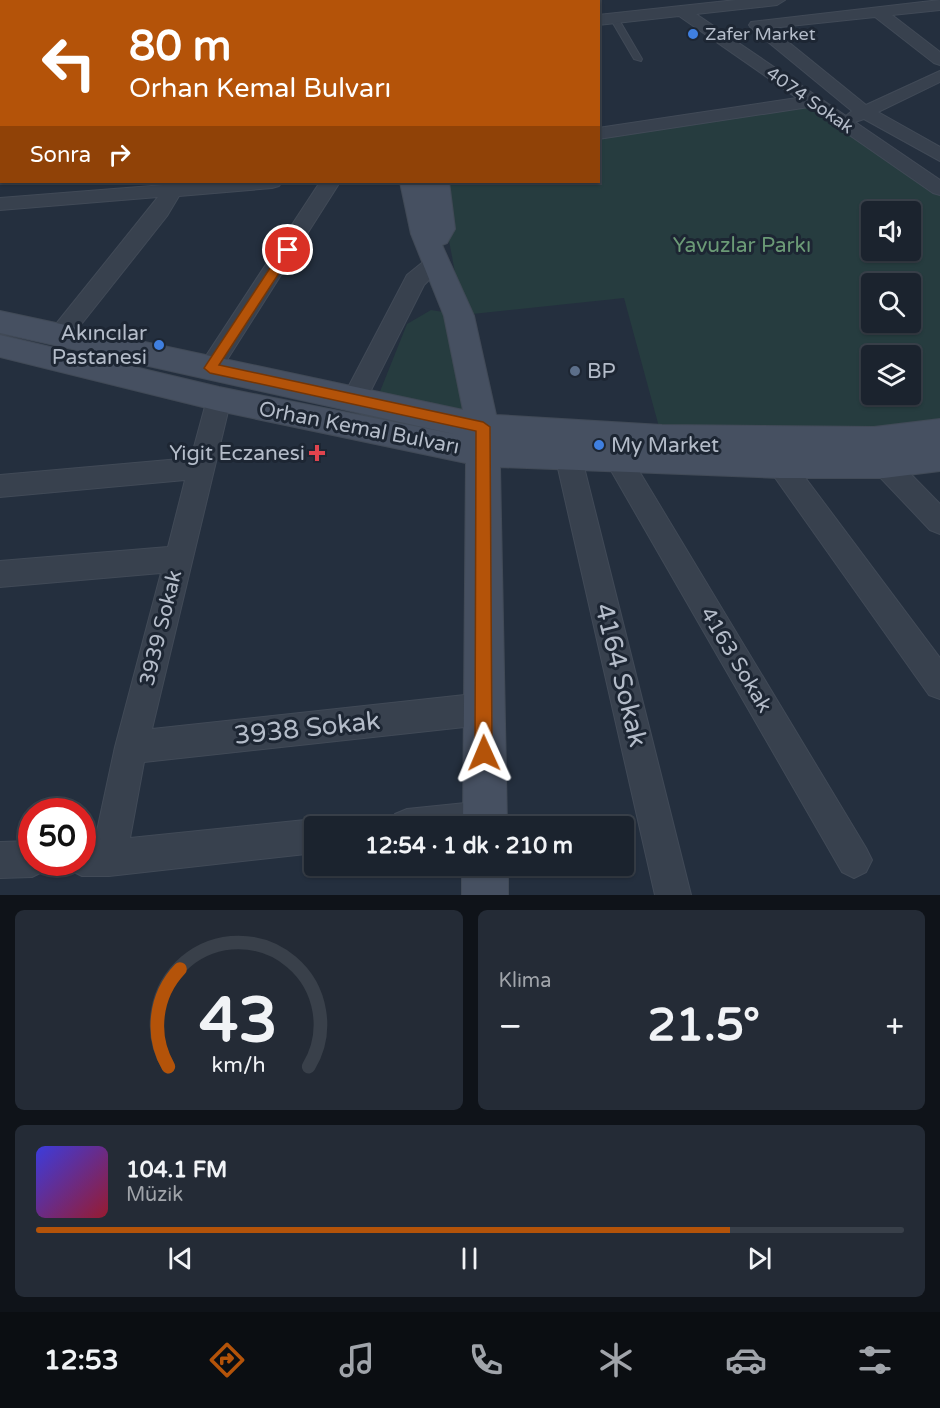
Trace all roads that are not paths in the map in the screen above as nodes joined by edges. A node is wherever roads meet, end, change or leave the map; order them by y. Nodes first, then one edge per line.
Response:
1 (777, 0) edge
2 (737, 2) edge
3 (940, 5) edge
4 (681, 9) junction
5 (879, 12) junction
6 (606, 19) edge
7 (638, 59) dead end
8 (940, 60) edge
9 (940, 76) edge
10 (812, 101) junction
11 (863, 111) junction
12 (843, 123) junction
13 (600, 134) edge
14 (940, 155) edge
15 (17, 183) edge
16 (247, 183) edge
17 (329, 183) edge
18 (412, 183) edge
19 (437, 183) edge
20 (173, 186) edge
21 (940, 189) edge
22 (4, 207) edge
23 (434, 256) junction
24 (0, 322) edge
25 (60, 335) junction
26 (0, 346) edge
27 (210, 368) junction
28 (219, 399) junction
29 (354, 399) junction
30 (940, 432) edge
31 (483, 440) junction
32 (568, 455) junction
33 (940, 457) edge
34 (618, 459) junction
35 (780, 464) junction
36 (884, 464) junction
37 (202, 468) junction
38 (0, 486) edge
39 (940, 522) edge
40 (179, 559) junction
41 (0, 574) edge
42 (940, 684) edge
43 (483, 709) junction
44 (131, 747) junction
45 (485, 816) edge
46 (304, 837) edge
47 (96, 858) edge
48 (18, 859) edge
49 (0, 860) edge
50 (854, 860) dead end
51 (485, 876) edge
52 (485, 895) edge
53 (674, 895) edge

1 - 2 street
2 - 4 street
3 - 5 street
4 - 6 street
4 - 10 street, 4074 Sokak
5 - 8 street
5 - 11 street
6 - 7 lane
9 - 11 street
10 - 12 street, 4074 Sokak
10 - 13 street
11 - 12 street
11 - 14 street
12 - 21 street, 4074 Sokak
15 - 22 street
16 - 20 street
17 - 27 street
18 - 23 main road
19 - 23 main road
20 - 22 street
20 - 25 street
23 - 29 street
23 - 31 main road
24 - 25 main road, Orhan Kemal Bulvarı
25 - 27 main road, Orhan Kemal Bulvarı
26 - 28 main road, Orhan Kemal Bulvarı
27 - 29 main road, Orhan Kemal Bulvarı
28 - 31 main road, Orhan Kemal Bulvarı
28 - 37 street, 3939 Sokak
29 - 31 main road, Orhan Kemal Bulvarı
30 - 31 main road, Orhan Kemal Bulvarı
31 - 32 main road, Orhan Kemal Bulvarı
31 - 43 main road
32 - 34 main road, Orhan Kemal Bulvarı
32 - 53 street, 4164 Sokak
33 - 36 main road, Orhan Kemal Bulvarı
34 - 35 main road, Orhan Kemal Bulvarı
34 - 50 street, 4163 Sokak
35 - 36 main road, Orhan Kemal Bulvarı
35 - 42 street
36 - 39 street
37 - 38 street
37 - 40 street, 3939 Sokak
40 - 41 street
40 - 44 street, 3939 Sokak
43 - 44 street, 3938 Sokak
43 - 45 main road
44 - 47 street, 3939 Sokak
46 - 47 street
48 - 49 street
51 - 52 main road

